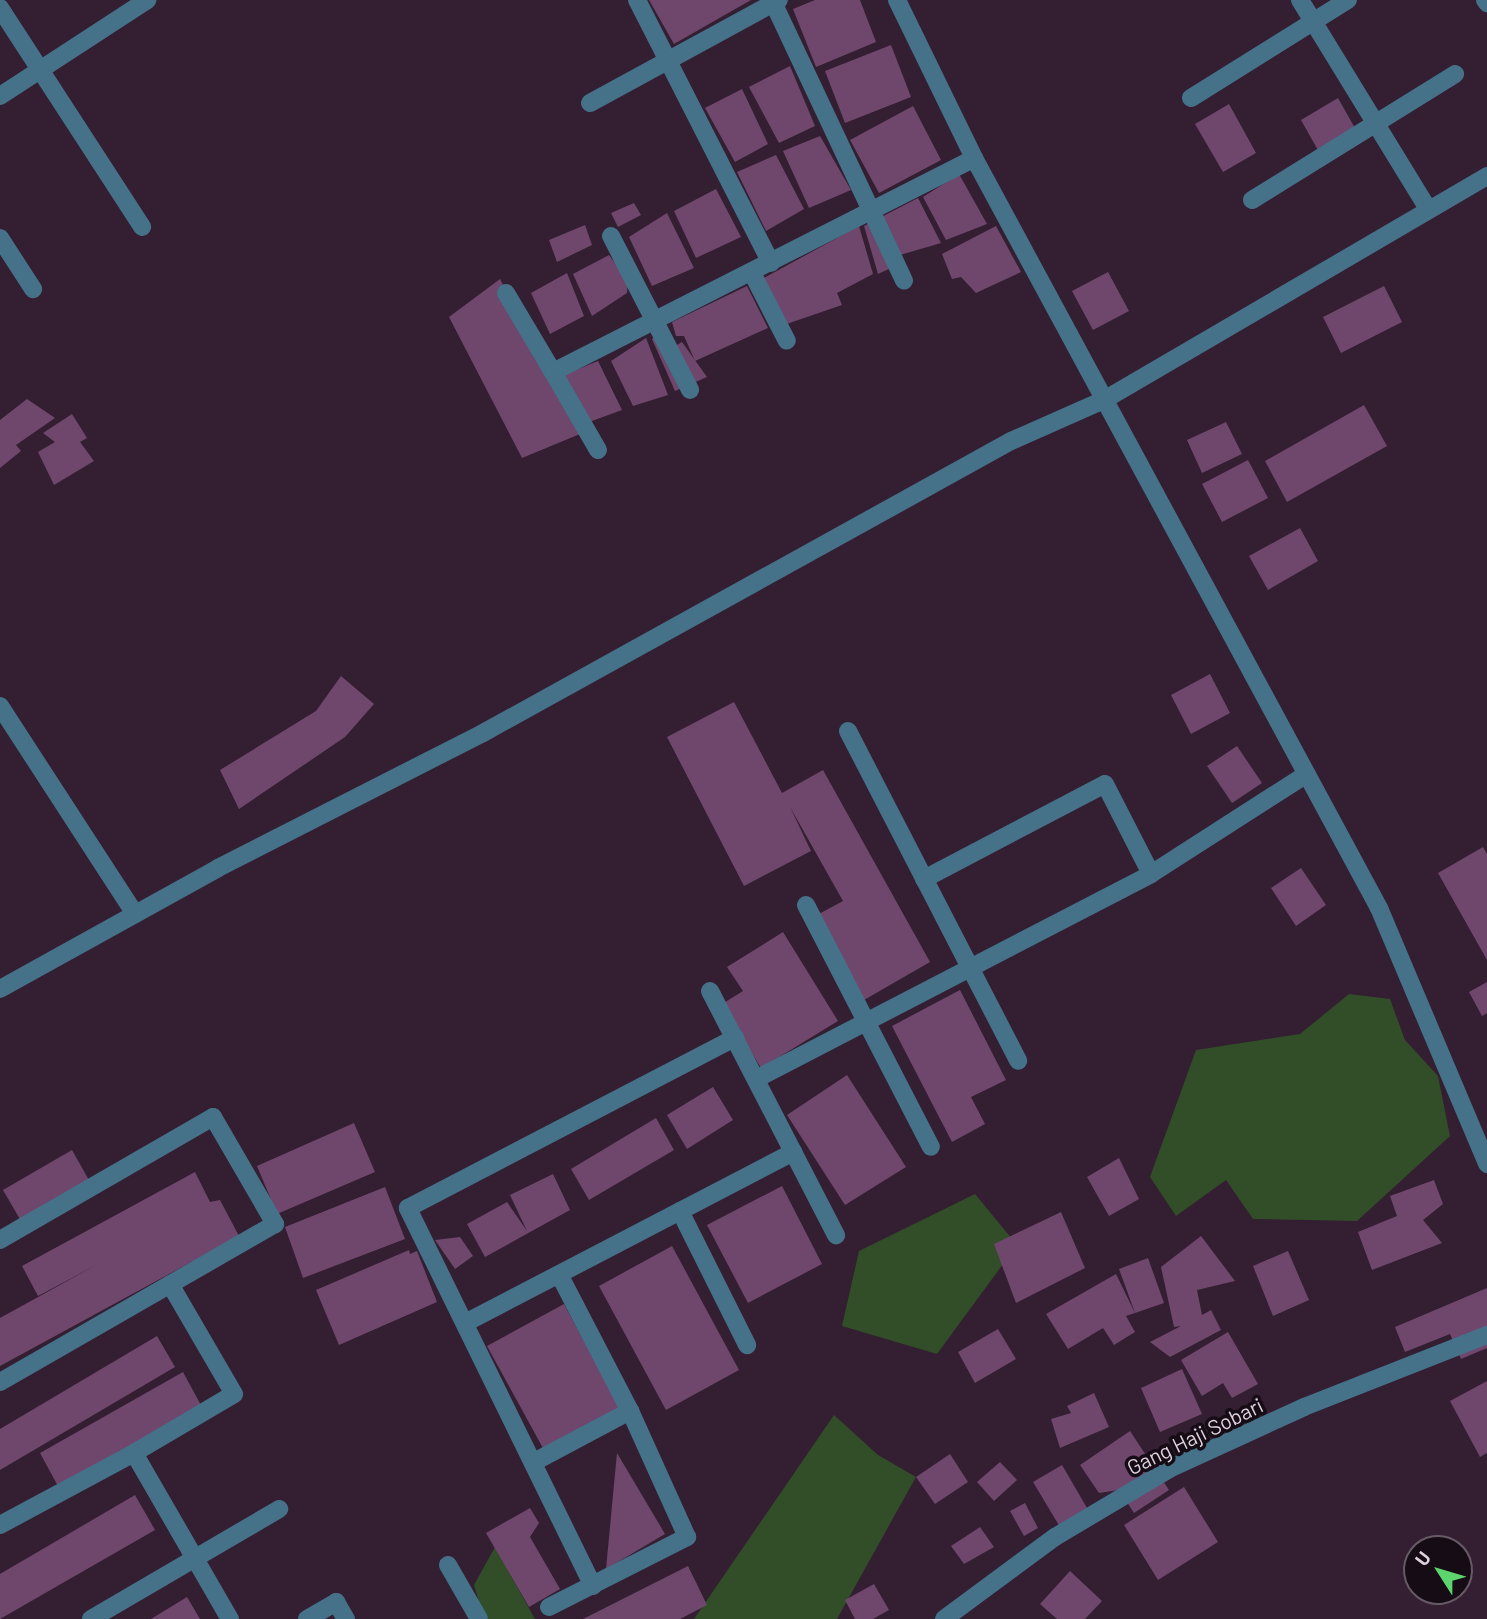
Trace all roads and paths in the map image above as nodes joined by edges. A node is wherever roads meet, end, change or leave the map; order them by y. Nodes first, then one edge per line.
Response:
1 (147, 0) edge
2 (636, 0) edge
3 (897, 0) edge
4 (1300, 0) edge
5 (1348, 0) edge
6 (775, 1) edge
7 (0, 8) edge
8 (1313, 22) junction
9 (667, 58) junction
10 (40, 70) junction
11 (1455, 74) dead end
12 (0, 96) edge
13 (1191, 98) dead end
14 (590, 103) dead end
15 (1375, 123) junction
16 (974, 158) junction
17 (1487, 176) edge
18 (1252, 200) dead end
19 (1428, 209) junction
20 (872, 212) junction
21 (142, 227) dead end
22 (611, 236) dead end
23 (0, 238) edge
24 (771, 263) junction
25 (752, 273) junction
26 (904, 281) dead end
27 (33, 289) dead end
28 (506, 293) dead end
29 (653, 319) junction
30 (787, 341) dead end
31 (552, 372) junction
32 (690, 390) dead end
33 (1104, 400) junction
34 (598, 450) dead end
35 (0, 706) edge
36 (848, 731) dead end
37 (1307, 774) junction
38 (1151, 874) junction
39 (924, 878) junction
40 (806, 905) dead end
41 (135, 914) junction
42 (970, 968) junction
43 (0, 989) edge
44 (710, 991) dead end
45 (866, 1022) junction
46 (735, 1038) junction
47 (1018, 1061) dead end
48 (756, 1079) junction
49 (930, 1147) dead end
50 (793, 1152) junction
51 (1487, 1164) edge
52 (680, 1211) junction
53 (836, 1235) dead end
54 (0, 1240) edge
55 (559, 1274) junction
56 (170, 1284) junction
57 (467, 1322) junction
58 (1487, 1335) edge
59 (747, 1345) dead end
60 (0, 1381) edge
61 (630, 1411) junction
62 (134, 1453) junction
63 (534, 1462) junction
64 (279, 1509) dead end
65 (0, 1526) edge
66 (195, 1558) junction
67 (448, 1565) dead end
68 (593, 1586) junction
69 (549, 1607) dead end
70 (93, 1618) edge
71 (230, 1619) edge
72 (307, 1619) edge
73 (346, 1619) edge
74 (479, 1619) edge
75 (944, 1619) edge

1 - 10 street
2 - 9 street
3 - 16 street
4 - 8 street
5 - 8 street
6 - 9 street
6 - 20 street
7 - 10 street
8 - 13 street
8 - 15 street
9 - 14 street
9 - 24 street
10 - 12 street
10 - 21 street
11 - 15 street
15 - 18 street
15 - 19 street
16 - 20 street
16 - 33 street
17 - 19 street
19 - 33 street
20 - 24 street
20 - 26 street
22 - 29 street
23 - 27 street
24 - 25 street
25 - 29 street
25 - 30 street
28 - 31 street
29 - 31 street
29 - 32 street
31 - 34 street
33 - 37 street
33 - 41 street
35 - 41 street
36 - 39 street
37 - 38 street
37 - 51 street
38 - 39 street
38 - 42 street
39 - 42 street
40 - 45 street
41 - 43 street
42 - 45 street
42 - 47 street
44 - 46 street
45 - 48 street
45 - 49 street
46 - 48 street
46 - 57 street
48 - 50 street
50 - 52 street
50 - 53 street
52 - 55 street
52 - 59 street
54 - 56 street
55 - 57 street
55 - 61 street
56 - 60 street
56 - 62 street
57 - 63 street
58 - 75 street, Gang Haji Sobari
61 - 63 street
61 - 68 street
62 - 65 street
62 - 66 street
63 - 68 street
64 - 66 street
66 - 70 street
66 - 71 street
67 - 74 street
68 - 69 street
72 - 73 street

